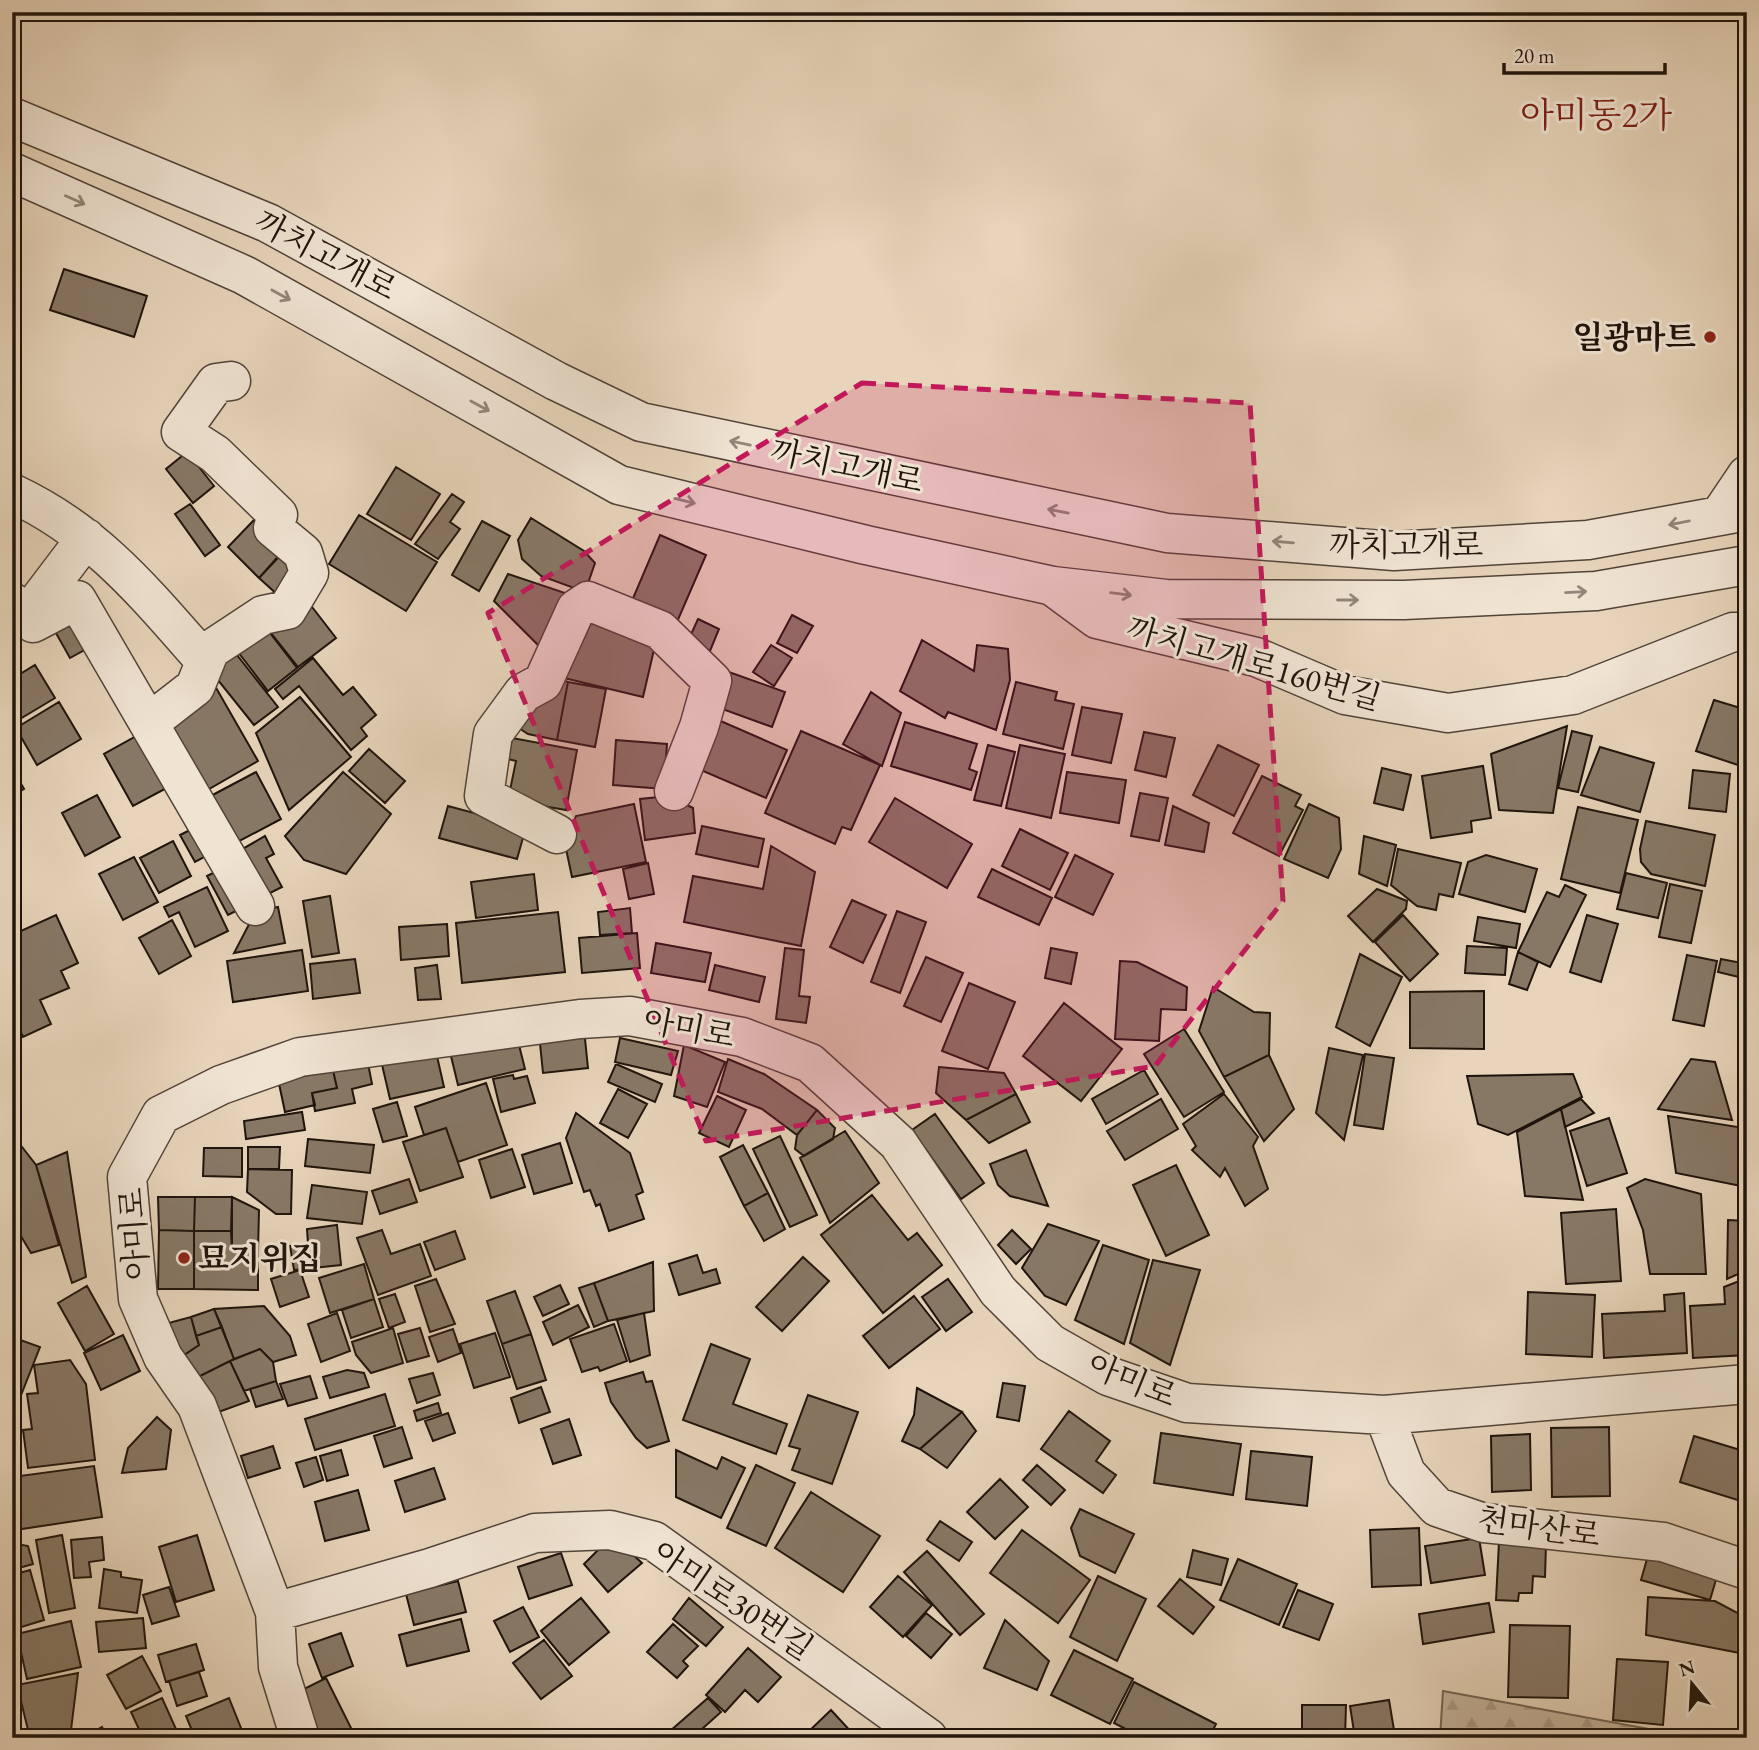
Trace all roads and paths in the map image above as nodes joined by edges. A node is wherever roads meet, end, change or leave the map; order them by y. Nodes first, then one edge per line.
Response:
1 (12, 117) edge
2 (12, 172) edge
3 (231, 380) dead end
4 (1747, 475) edge
5 (12, 493) edge
6 (1733, 513) edge
7 (86, 538) junction
8 (1747, 565) edge
9 (1053, 586) junction
10 (20, 609) edge
11 (1747, 632) edge
12 (204, 660) junction
13 (150, 722) junction
14 (674, 791) dead end
15 (557, 834) dead end
16 (256, 906) dead end
17 (1747, 1384) edge
18 (1384, 1415) junction
19 (1747, 1570) edge
20 (275, 1612) junction
21 (300, 1738) edge
22 (928, 1738) edge

6 -> 1 street, 까치고개로
2 -> 9 street
3 - 12 street
4 - 6 street
5 - 7 street
7 - 10 street
7 - 12 street
9 -> 8 street
9 - 11 street, 까치고개로160번길
10 - 13 street
12 - 13 street
13 - 16 street
14 - 15 street
17 - 18 street, 아미로
18 - 19 street, 천마산로
18 - 20 street, 아미로
20 - 21 street, 아미로
20 - 22 street, 아미로30번길

